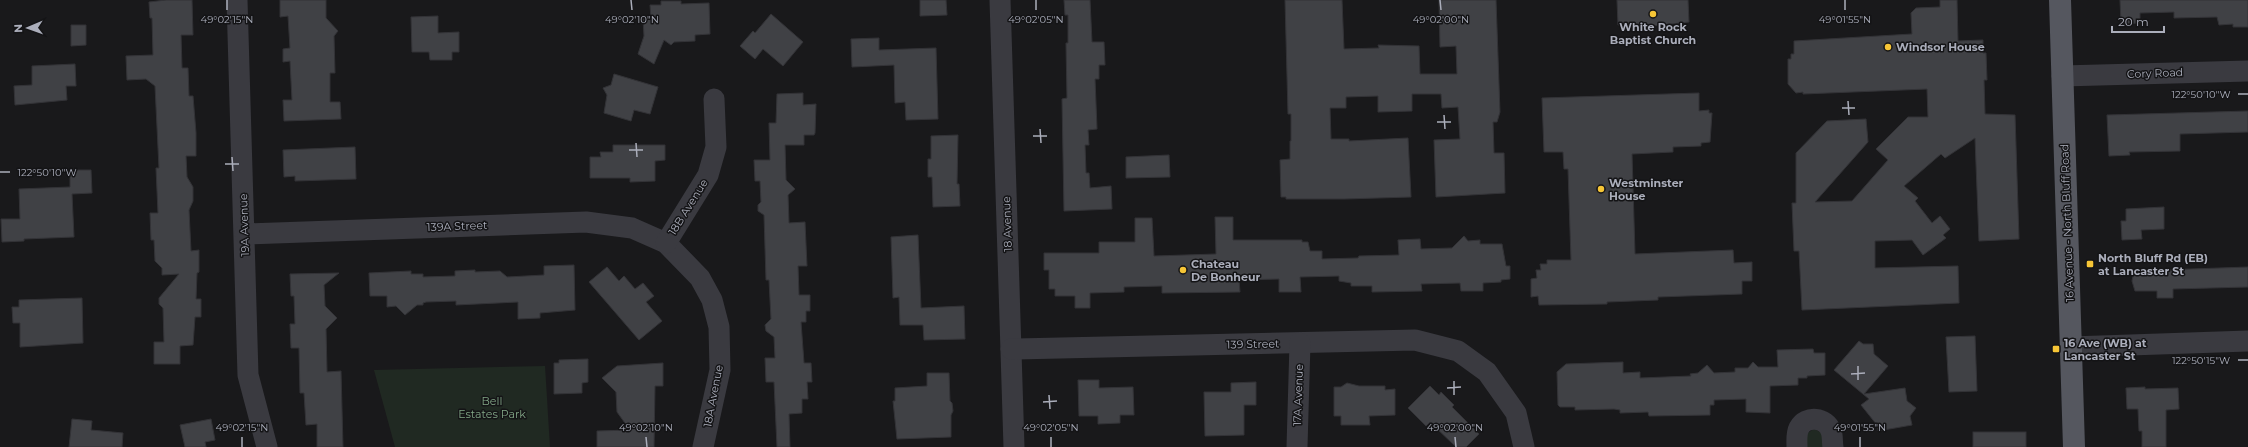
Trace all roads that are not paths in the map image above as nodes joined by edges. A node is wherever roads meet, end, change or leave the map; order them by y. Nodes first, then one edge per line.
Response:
1 (237, 0) edge
2 (1000, 0) edge
3 (2060, 0) edge
4 (2248, 71) edge
5 (2062, 76) junction
6 (714, 99) dead end
7 (245, 234) junction
8 (666, 243) junction
9 (2248, 341) edge
10 (1300, 343) junction
11 (2071, 347) junction
12 (1011, 349) junction
13 (267, 447) edge
14 (703, 447) edge
15 (1014, 447) edge
16 (1297, 447) edge
17 (1524, 447) edge
18 (1797, 447) edge
19 (1833, 447) edge
20 (2074, 447) edge

1 - 7 street, 19A Avenue
2 - 12 street, 18 Avenue
3 - 5 main road, 16 Avenue - North Bluff Road
4 - 5 street, Cory Road
5 - 11 main road, 16 Avenue - North Bluff Road
6 - 8 street, 18B Avenue
7 - 8 street, 139A Street
7 - 13 street, 19A Avenue
8 - 14 street, 18A Avenue
9 - 11 street
10 - 12 street, 139 Street
10 - 16 street, 17A Avenue
10 - 17 street, 139 Street
11 - 20 main road, 16 Avenue - North Bluff Road
12 - 15 street, 18 Avenue
18 - 19 street

